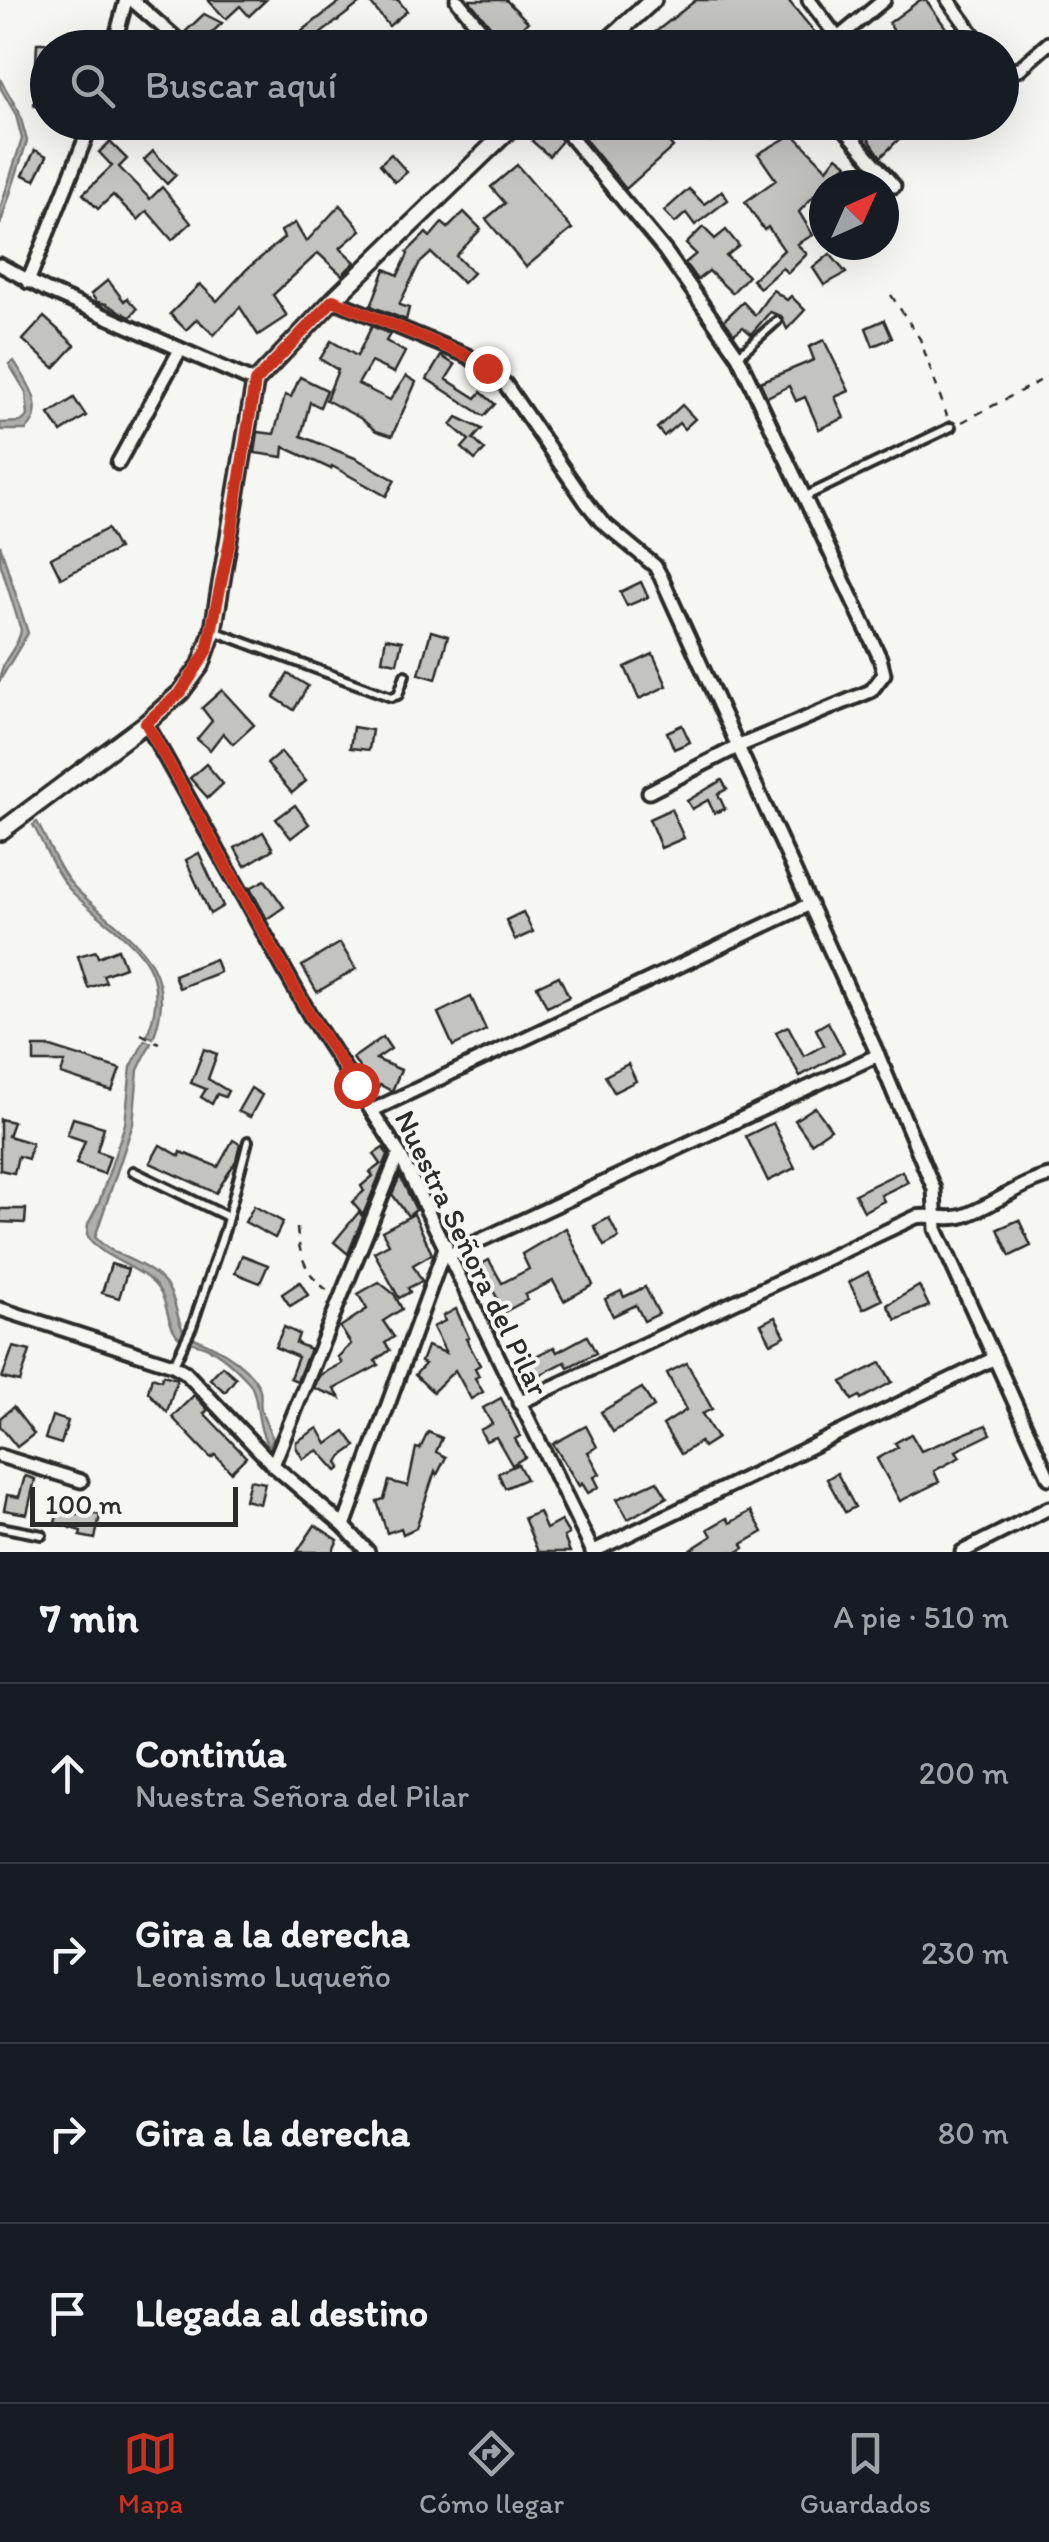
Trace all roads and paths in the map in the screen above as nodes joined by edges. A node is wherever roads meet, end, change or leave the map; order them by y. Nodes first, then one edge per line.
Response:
1 (129, 0) edge
2 (457, 0) edge
3 (653, 0) edge
4 (809, 0) edge
5 (884, 0) edge
6 (948, 0) edge
7 (119, 30) edge
8 (165, 30) edge
9 (481, 30) edge
10 (620, 30) edge
11 (833, 30) edge
12 (847, 30) edge
13 (970, 30) edge
14 (1049, 43) edge
15 (1019, 69) edge
16 (85, 140) edge
17 (498, 140) edge
18 (573, 140) edge
19 (854, 140) edge
20 (880, 170) edge
21 (0, 265) edge
22 (28, 282) junction
23 (891, 295) dead end
24 (333, 300) junction
25 (777, 320) dead end
26 (180, 350) junction
27 (738, 356) junction
28 (1049, 376) edge
29 (255, 382) junction
30 (951, 427) junction
31 (118, 464) dead end
32 (803, 498) junction
33 (213, 631) junction
34 (404, 675) dead end
35 (146, 723) junction
36 (739, 746) junction
37 (649, 792) dead end
38 (0, 832) edge
39 (810, 904) junction
40 (141, 1034) dead end
41 (159, 1043) dead end
42 (878, 1055) junction
43 (373, 1110) junction
44 (248, 1141) dead end
45 (399, 1154) junction
46 (133, 1171) dead end
47 (1049, 1176) edge
48 (933, 1214) junction
49 (228, 1217) junction
50 (297, 1228) dead end
51 (448, 1250) junction
52 (341, 1298) junction
53 (0, 1308) edge
54 (995, 1358) junction
55 (173, 1365) junction
56 (519, 1404) junction
57 (0, 1456) edge
58 (273, 1466) junction
59 (1049, 1478) edge
60 (82, 1482) dead end
61 (1049, 1508) edge
62 (344, 1526) junction
63 (0, 1527) edge
64 (42, 1534) dead end
65 (368, 1552) edge
66 (593, 1552) edge
67 (962, 1552) edge

1 - 7 street
1 - 8 street
2 - 9 street
3 - 10 street
4 - 11 street
5 - 12 street
6 - 13 street
14 - 15 street
16 - 22 street
17 - 24 street
18 - 27 street
19 - 20 street
21 - 22 street
22 - 26 street
23 - 30 path
24 - 29 street
24 - 36 street
25 - 27 lane
26 - 29 street
26 - 31 street
27 - 32 street
28 - 30 path
29 - 33 street
30 - 32 lane
32 - 36 street
33 - 34 lane
33 - 35 street
35 - 38 street
35 - 43 street, Nuestra Señora del Pilar
36 - 37 street
36 - 39 street
39 - 42 street
39 - 43 street
40 - 41 path
42 - 48 street
42 - 51 street
43 - 45 street, Nuestra Señora del Pilar
44 - 49 lane
45 - 51 street, Nuestra Señora del Pilar
45 - 52 street
46 - 49 lane
47 - 48 street
48 - 54 street
48 - 56 street
49 - 55 lane
50 - 52 path
51 - 56 street, Nuestra Señora del Pilar
51 - 62 street
52 - 58 street
53 - 55 street
54 - 59 street
54 - 66 street
55 - 58 street
56 - 66 street, Nuestra Señora del Pilar
57 - 60 street
58 - 62 street
61 - 67 street
62 - 65 street
63 - 64 lane

